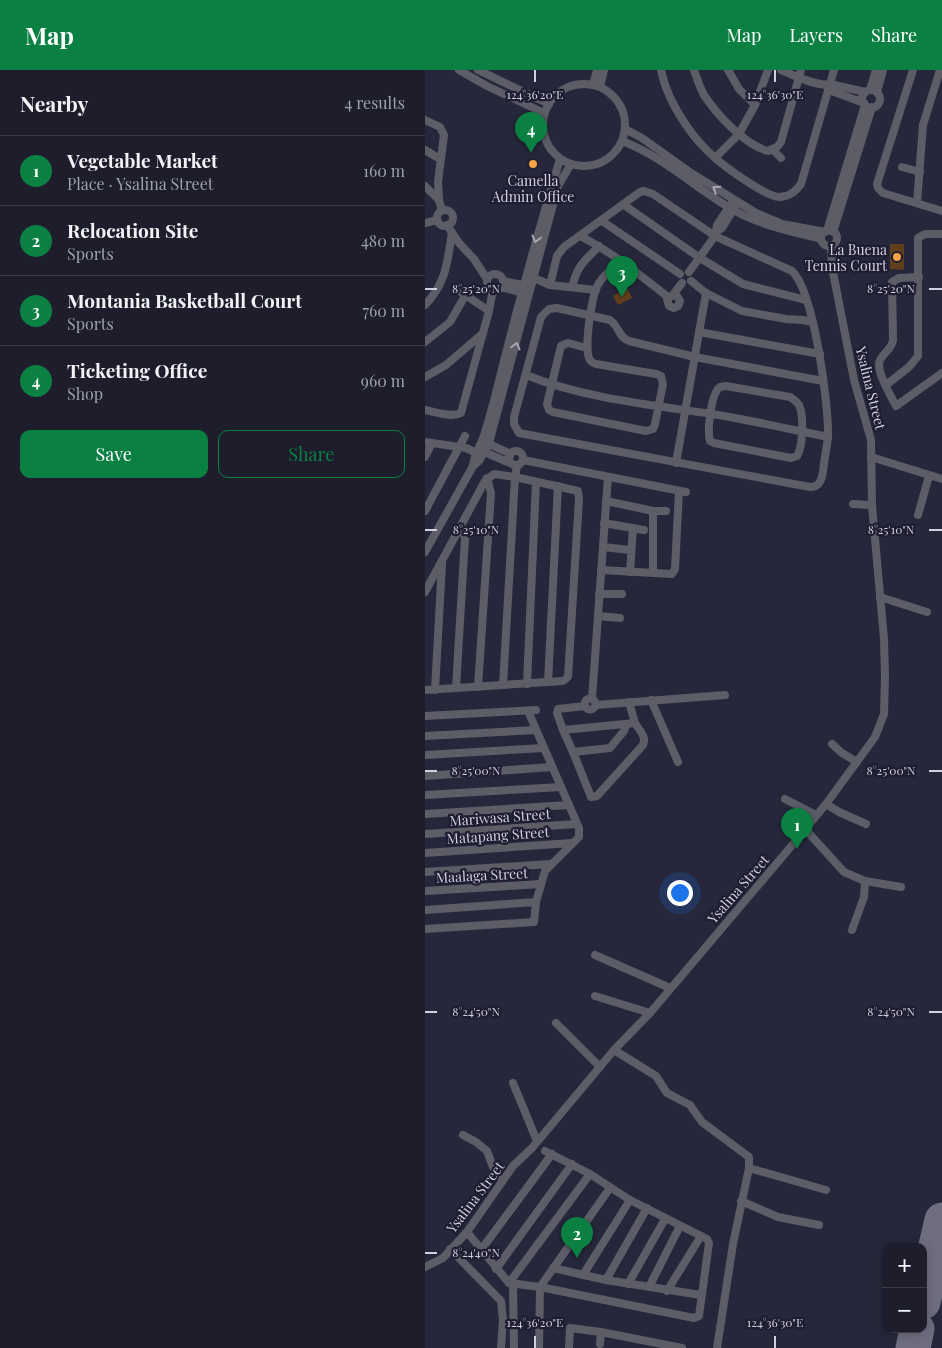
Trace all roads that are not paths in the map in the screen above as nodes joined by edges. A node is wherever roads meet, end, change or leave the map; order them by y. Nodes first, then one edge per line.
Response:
1 (459, 70) edge
2 (479, 70) edge
3 (597, 70) edge
4 (604, 70) edge
5 (661, 70) edge
6 (694, 70) edge
7 (728, 70) edge
8 (768, 70) edge
9 (781, 70) edge
10 (834, 70) edge
11 (876, 70) edge
12 (883, 70) edge
13 (913, 70) edge
14 (939, 70) edge
15 (800, 74) edge
16 (596, 86) junction
17 (828, 86) junction
18 (870, 91) junction
19 (549, 104) junction
20 (867, 105) junction
21 (755, 106) junction
22 (544, 113) junction
23 (425, 120) edge
24 (625, 129) junction
25 (739, 134) junction
26 (622, 141) junction
27 (425, 150) edge
28 (773, 150) junction
29 (715, 158) junction
30 (781, 158) dead end
31 (440, 159) junction
32 (560, 159) junction
33 (571, 164) junction
34 (902, 167) dead end
35 (920, 172) junction
36 (425, 186) edge
37 (439, 200) junction
38 (735, 201) junction
39 (917, 203) junction
40 (624, 205) junction
41 (731, 209) junction
42 (442, 211) junction
43 (942, 211) edge
44 (437, 220) junction
45 (602, 221) junction
46 (425, 223) edge
47 (447, 225) junction
48 (452, 233) junction
49 (826, 233) junction
50 (716, 234) junction
51 (942, 234) edge
52 (579, 236) junction
53 (599, 246) junction
54 (831, 246) junction
55 (700, 258) junction
56 (622, 261) junction
57 (689, 272) junction
58 (680, 274) junction
59 (919, 277) junction
60 (534, 278) junction
61 (487, 279) junction
62 (691, 281) junction
63 (682, 282) junction
64 (550, 285) junction
65 (500, 286) junction
66 (532, 287) junction
67 (572, 287) junction
68 (523, 288) junction
69 (458, 290) dead end
70 (596, 290) junction
71 (706, 293) junction
72 (465, 296) junction
73 (530, 296) junction
74 (806, 300) junction
75 (425, 305) edge
76 (489, 311) junction
77 (591, 317) junction
78 (812, 322) junction
79 (699, 332) junction
80 (481, 335) junction
81 (425, 342) edge
82 (587, 348) junction
83 (820, 354) junction
84 (695, 357) junction
85 (942, 373) edge
86 (525, 375) junction
87 (425, 377) edge
88 (823, 381) junction
89 (551, 385) junction
90 (886, 385) junction
91 (658, 407) junction
92 (425, 410) edge
93 (684, 412) junction
94 (711, 414) junction
95 (802, 432) junction
96 (465, 436) dead end
97 (828, 437) junction
98 (429, 442) edge
99 (458, 448) junction
100 (480, 453) junction
101 (511, 454) junction
102 (425, 457) edge
103 (871, 457) junction
104 (523, 460) junction
105 (676, 463) junction
106 (514, 464) junction
107 (929, 476) junction
108 (515, 477) junction
109 (608, 477) junction
110 (487, 478) junction
111 (942, 479) edge
112 (536, 482) junction
113 (558, 486) junction
114 (606, 501) junction
115 (853, 504) dead end
116 (872, 505) junction
117 (425, 510) edge
118 (653, 511) junction
119 (666, 511) dead end
120 (918, 515) dead end
121 (604, 524) junction
122 (461, 528) junction
123 (633, 528) junction
124 (644, 530) dead end
125 (603, 547) junction
126 (630, 550) junction
127 (425, 552) edge
128 (443, 562) junction
129 (601, 570) junction
130 (630, 572) junction
131 (653, 573) junction
132 (425, 592) edge
133 (599, 594) junction
134 (622, 594) dead end
135 (880, 597) junction
136 (927, 612) dead end
137 (597, 616) junction
138 (620, 618) dead end
139 (549, 682) junction
140 (527, 684) junction
141 (503, 685) junction
142 (478, 687) junction
143 (457, 688) junction
144 (425, 690) edge
145 (435, 690) junction
146 (725, 695) dead end
147 (651, 700) junction
148 (594, 702) junction
149 (629, 702) junction
150 (425, 716) edge
151 (635, 724) junction
152 (626, 725) junction
153 (536, 730) junction
154 (563, 730) junction
155 (425, 736) edge
156 (832, 744) dead end
157 (544, 748) junction
158 (573, 752) junction
159 (425, 755) edge
160 (678, 762) dead end
161 (857, 762) junction
162 (553, 767) junction
163 (425, 776) edge
164 (561, 786) junction
165 (425, 795) edge
166 (785, 799) dead end
167 (826, 804) junction
168 (569, 805) junction
169 (425, 814) edge
170 (816, 815) junction
171 (577, 824) junction
172 (866, 824) dead end
173 (805, 829) junction
174 (425, 834) edge
175 (572, 843) junction
176 (425, 853) edge
177 (551, 864) junction
178 (425, 872) edge
179 (865, 881) junction
180 (541, 884) junction
181 (901, 887) dead end
182 (425, 891) edge
183 (536, 902) junction
184 (425, 910) edge
185 (425, 929) edge
186 (853, 930) dead end
187 (595, 955) dead end
188 (670, 988) junction
189 (595, 996) dead end
190 (650, 1012) junction
191 (556, 1024) dead end
192 (614, 1050) junction
193 (599, 1067) junction
194 (513, 1083) dead end
195 (463, 1134) dead end
196 (537, 1141) junction
197 (571, 1164) junction
198 (749, 1168) junction
199 (590, 1174) junction
200 (502, 1182) junction
201 (610, 1188) junction
202 (826, 1190) dead end
203 (630, 1200) junction
204 (741, 1201) junction
205 (647, 1208) junction
206 (665, 1219) junction
207 (819, 1225) dead end
208 (681, 1226) junction
209 (467, 1232) junction
210 (701, 1236) junction
211 (450, 1249) junction
212 (481, 1250) junction
213 (425, 1264) edge
214 (434, 1264) junction
215 (425, 1267) edge
216 (553, 1268) junction
217 (496, 1269) junction
218 (583, 1274) junction
219 (606, 1280) junction
220 (511, 1284) junction
221 (628, 1284) junction
222 (540, 1287) junction
223 (649, 1287) junction
224 (667, 1290) junction
225 (701, 1295) junction
226 (601, 1332) junction
227 (635, 1339) junction
228 (600, 1344) dead end
229 (670, 1347) edge
230 (501, 1348) edge
231 (514, 1348) edge
232 (539, 1348) edge
233 (569, 1348) edge
234 (634, 1348) edge
235 (682, 1348) edge
236 (717, 1348) edge

1 - 22 street
2 - 19 street
3 - 16 street
4 - 16 street
5 - 29 street
6 - 25 street
7 - 21 street
8 - 21 street
9 - 15 street
10 - 17 street
11 - 18 street
12 - 18 street
13 - 39 street
14 - 35 street
15 - 17 street
15 - 28 street
16 - 19 street
16 - 24 street
17 - 18 street
17 - 20 street
17 - 29 street
18 - 20 street
18 - 20 street
19 - 22 street
20 - 49 street
21 - 25 street
22 - 32 street
23 - 31 street
24 - 26 street
38 -> 24 street
25 - 28 street
25 - 29 street
26 - 33 street
26 - 41 street
27 - 31 street
28 - 30 street
31 - 37 street
32 - 33 street
32 -> 68 street
33 - 60 street
34 - 35 street
35 - 39 street
36 - 37 street
37 - 42 street
38 - 41 street
38 - 49 street
39 - 43 street
40 - 45 street
40 - 50 street
40 - 55 street
41 - 49 street
41 - 50 street
42 - 44 street
42 - 47 street
44 - 46 street
44 - 47 street
45 - 52 street
45 - 58 street
47 - 48 street
48 - 61 street
48 - 75 street
49 - 54 street
49 - 54 street, Ysalina Street
50 - 55 street
50 - 74 street
51 - 59 street
52 - 53 street
52 - 64 street
53 - 56 street
53 - 67 street
54 - 103 street, Ysalina Street
55 - 57 street
55 - 74 street
56 - 63 street
56 - 70 street
57 - 58 street
57 - 62 street
58 - 63 street
59 - 90 street
59 - 90 street
60 - 64 street
60 - 66 street
61 - 65 street
61 - 65 street
62 - 63 street
62 - 71 street
64 - 67 street
65 - 68 street
65 - 76 street
66 - 68 street
66 - 73 street
67 - 70 street
68 - 73 street
68 - 100 street
69 - 72 street
70 - 77 street
71 - 78 street
71 - 79 street
72 - 76 street
72 - 81 street
100 -> 73 street
74 - 78 street
76 - 80 street
77 - 82 street
77 - 84 street
77 - 86 street
78 - 83 street
79 - 83 street
79 - 84 street
80 - 87 street
80 - 92 street
82 - 89 street
82 - 91 street
83 - 88 street
84 - 88 street
84 - 93 street
85 - 90 street
86 - 89 street
86 - 105 street
88 - 97 street
89 - 91 street
89 - 91 street
91 - 93 street
93 - 94 street
93 - 105 street
94 - 95 street
94 - 95 street
94 - 95 street
95 - 97 street
96 - 99 street
97 - 105 street
98 - 99 street
98 - 102 street
99 - 100 street
99 - 117 street
100 - 101 street
100 - 106 street
100 - 127 street
101 - 104 street
101 - 106 street
103 - 107 street
103 - 116 street, Ysalina Street
104 - 106 street
104 - 109 street
106 - 108 street
107 - 111 street
107 - 120 street
108 - 110 street
108 - 112 street
108 - 141 street
109 - 114 street
109 - 131 street
110 - 122 street
110 - 142 street
112 - 113 street
112 - 140 street
113 - 139 street
113 - 139 street
114 - 118 street
114 - 121 street
115 - 116 street
116 - 135 street, Ysalina Street
118 - 119 street
118 - 131 street
121 - 123 street
121 - 125 street
122 - 128 street
122 - 143 street
123 - 124 street
123 - 126 street
125 - 126 street
125 - 129 street
126 - 130 street
128 - 132 street
128 - 145 street
129 - 130 street
129 - 133 street
130 - 131 street
133 - 134 street
133 - 137 street
135 - 136 street
135 - 161 street, Ysalina Street
137 - 138 street
137 - 148 street
139 - 140 street
140 - 141 street
141 - 142 street
142 - 143 street
143 - 145 street
144 - 145 street
146 - 147 street
147 - 149 street
147 - 160 street
148 - 149 street
148 - 154 street
149 - 151 street
150 - 153 street
151 - 152 street
151 - 158 street
152 - 154 street
152 - 158 street
153 - 155 street
153 - 157 street
154 - 158 street
156 - 161 street
157 - 159 street
157 - 162 street
161 - 167 street, Ysalina Street
162 - 163 street
162 - 164 street
164 - 165 street
164 - 168 street
166 - 170 street
167 - 170 street, Ysalina Street
167 - 172 street
168 - 169 street, Mariwasa Street
168 - 171 street
170 - 173 street, Ysalina Street
171 - 174 street, Mariwasa Street
171 - 175 street
173 - 179 street
173 - 188 street, Ysalina Street
175 - 176 street, Matapang Street
175 - 177 street
177 - 178 street
177 - 180 street
179 - 181 street
179 - 186 street
180 - 182 street, Maalaga Street
180 - 183 street
183 - 184 street
183 - 185 street
187 - 188 street
188 - 190 street, Ysalina Street
189 - 190 street
190 - 192 street, Ysalina Street
191 - 193 street
192 - 193 street, Ysalina Street
192 - 198 street
193 - 196 street, Ysalina Street
194 - 196 street
195 - 200 street
196 - 200 street, Ysalina Street
197 - 199 street
197 - 212 street
197 - 217 street
198 - 202 street
198 - 204 street
199 - 201 street
199 - 220 street
200 - 209 street, Ysalina Street
201 - 203 street
201 - 216 street
203 - 205 street
203 - 218 street
204 - 207 street
204 - 236 street
205 - 206 street
205 - 219 street
206 - 208 street
206 - 221 street
208 - 210 street
208 - 223 street
209 - 211 street, Ysalina Street
209 - 212 street
210 - 224 street
210 - 225 street
211 - 214 street, Ysalina Street
211 - 230 street
212 - 217 street
213 - 214 street
214 - 215 street, Ysalina Street
216 - 218 street
216 - 222 street
217 - 220 street
218 - 219 street
219 - 221 street
220 - 222 street
220 - 231 street
221 - 223 street
222 - 225 street
222 - 232 street
223 - 224 street
224 - 225 street
226 - 227 street
226 - 228 street
226 - 233 street
227 - 229 street
227 - 234 street
229 - 235 street

